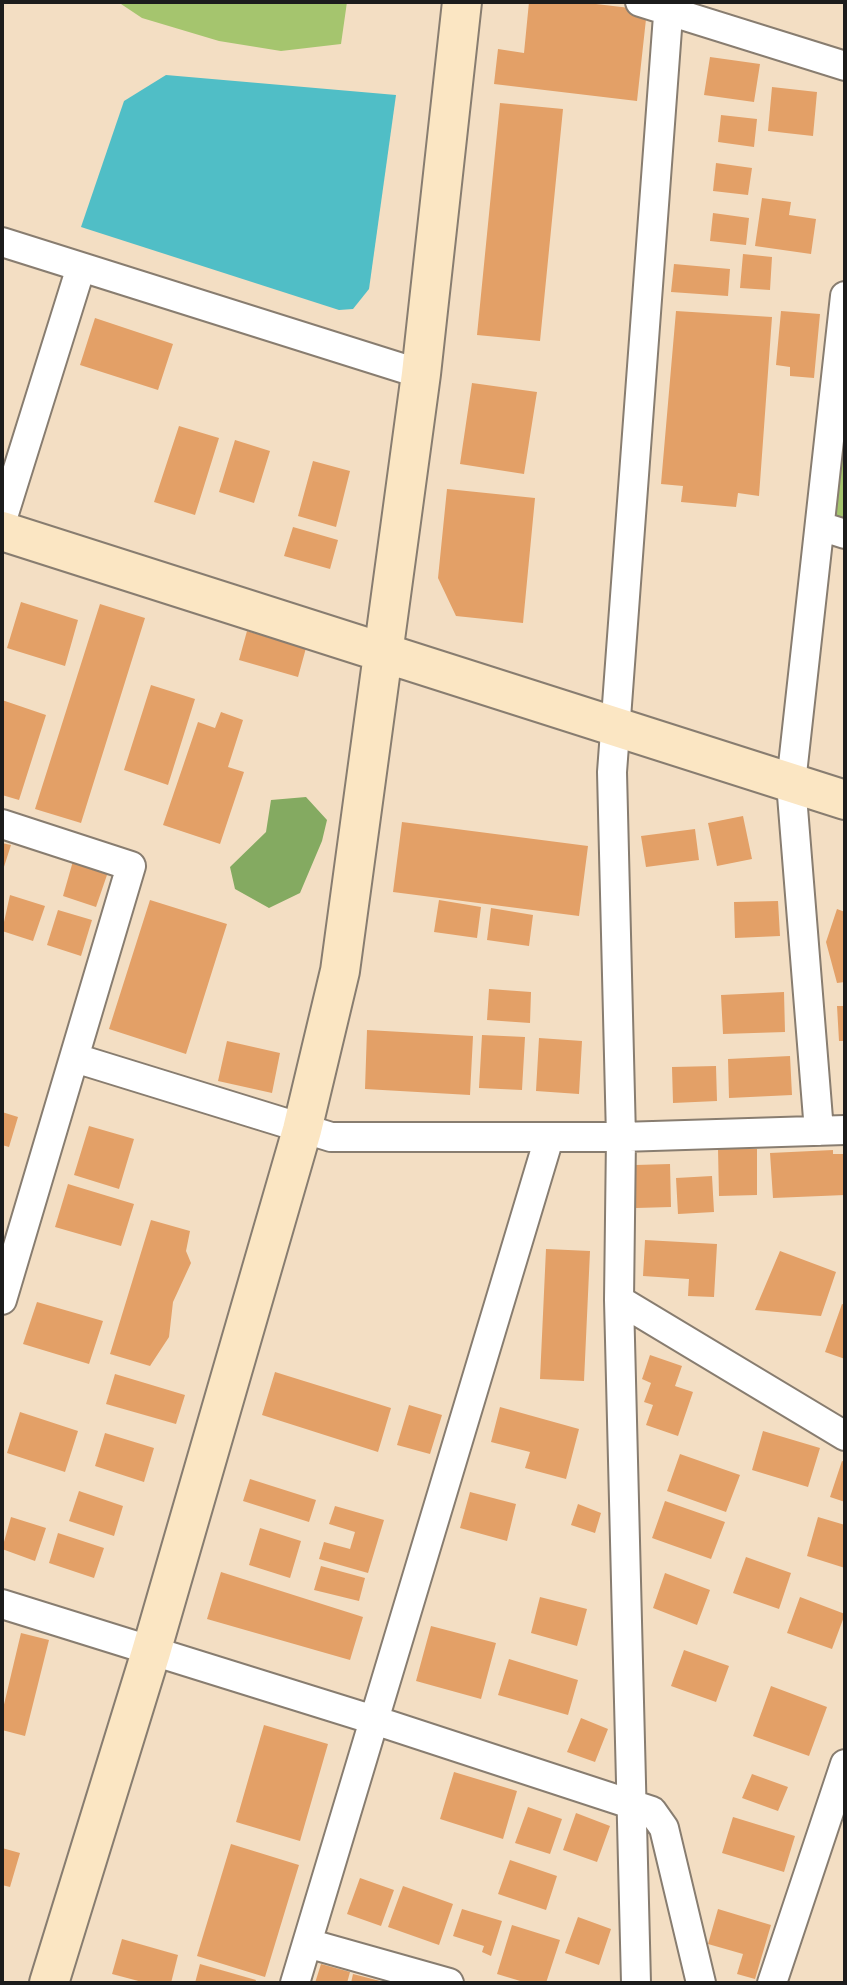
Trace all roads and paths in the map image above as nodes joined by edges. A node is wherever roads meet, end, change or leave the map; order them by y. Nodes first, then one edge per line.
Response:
1 (461, 2) edge
2 (640, 2) edge
3 (669, 6) edge
4 (845, 66) edge
5 (2, 242) edge
6 (80, 267) junction
7 (845, 298) edge
8 (421, 374) junction
9 (2, 520) edge
10 (833, 530) edge
11 (2, 531) edge
12 (385, 651) junction
13 (616, 726) junction
14 (792, 783) junction
15 (845, 800) edge
16 (2, 824) edge
17 (75, 1058) junction
18 (302, 1130) junction
19 (832, 1131) edge
20 (621, 1137) junction
21 (549, 1138) junction
22 (2, 1300) edge
23 (619, 1300) junction
24 (845, 1436) edge
25 (2, 1604) edge
26 (151, 1652) junction
27 (374, 1720) junction
28 (845, 1764) edge
29 (632, 1802) junction
30 (307, 1943) junction
31 (49, 1983) edge
32 (295, 1983) edge
33 (449, 1983) edge
34 (636, 1983) edge
35 (701, 1983) edge
36 (772, 1983) edge

1 - 8 street
2 - 3 street
3 - 4 street
3 - 13 street
5 - 6 street
6 - 8 street
6 - 9 street
7 - 10 street
8 - 12 street
10 - 14 street
11 - 12 street
12 - 13 street
12 - 18 street
13 - 14 street
13 - 20 street
14 - 15 street
14 - 19 street
16 - 17 street
17 - 18 street
17 - 22 street
18 - 21 street
18 - 26 street
19 - 20 street
20 - 21 street
20 - 23 street
21 - 27 street
23 - 24 street
23 - 29 street
25 - 26 street
26 - 27 street
26 - 31 street
27 - 29 street
27 - 30 street
28 - 36 street
29 - 34 street
29 - 35 street
30 - 32 street
30 - 33 street

